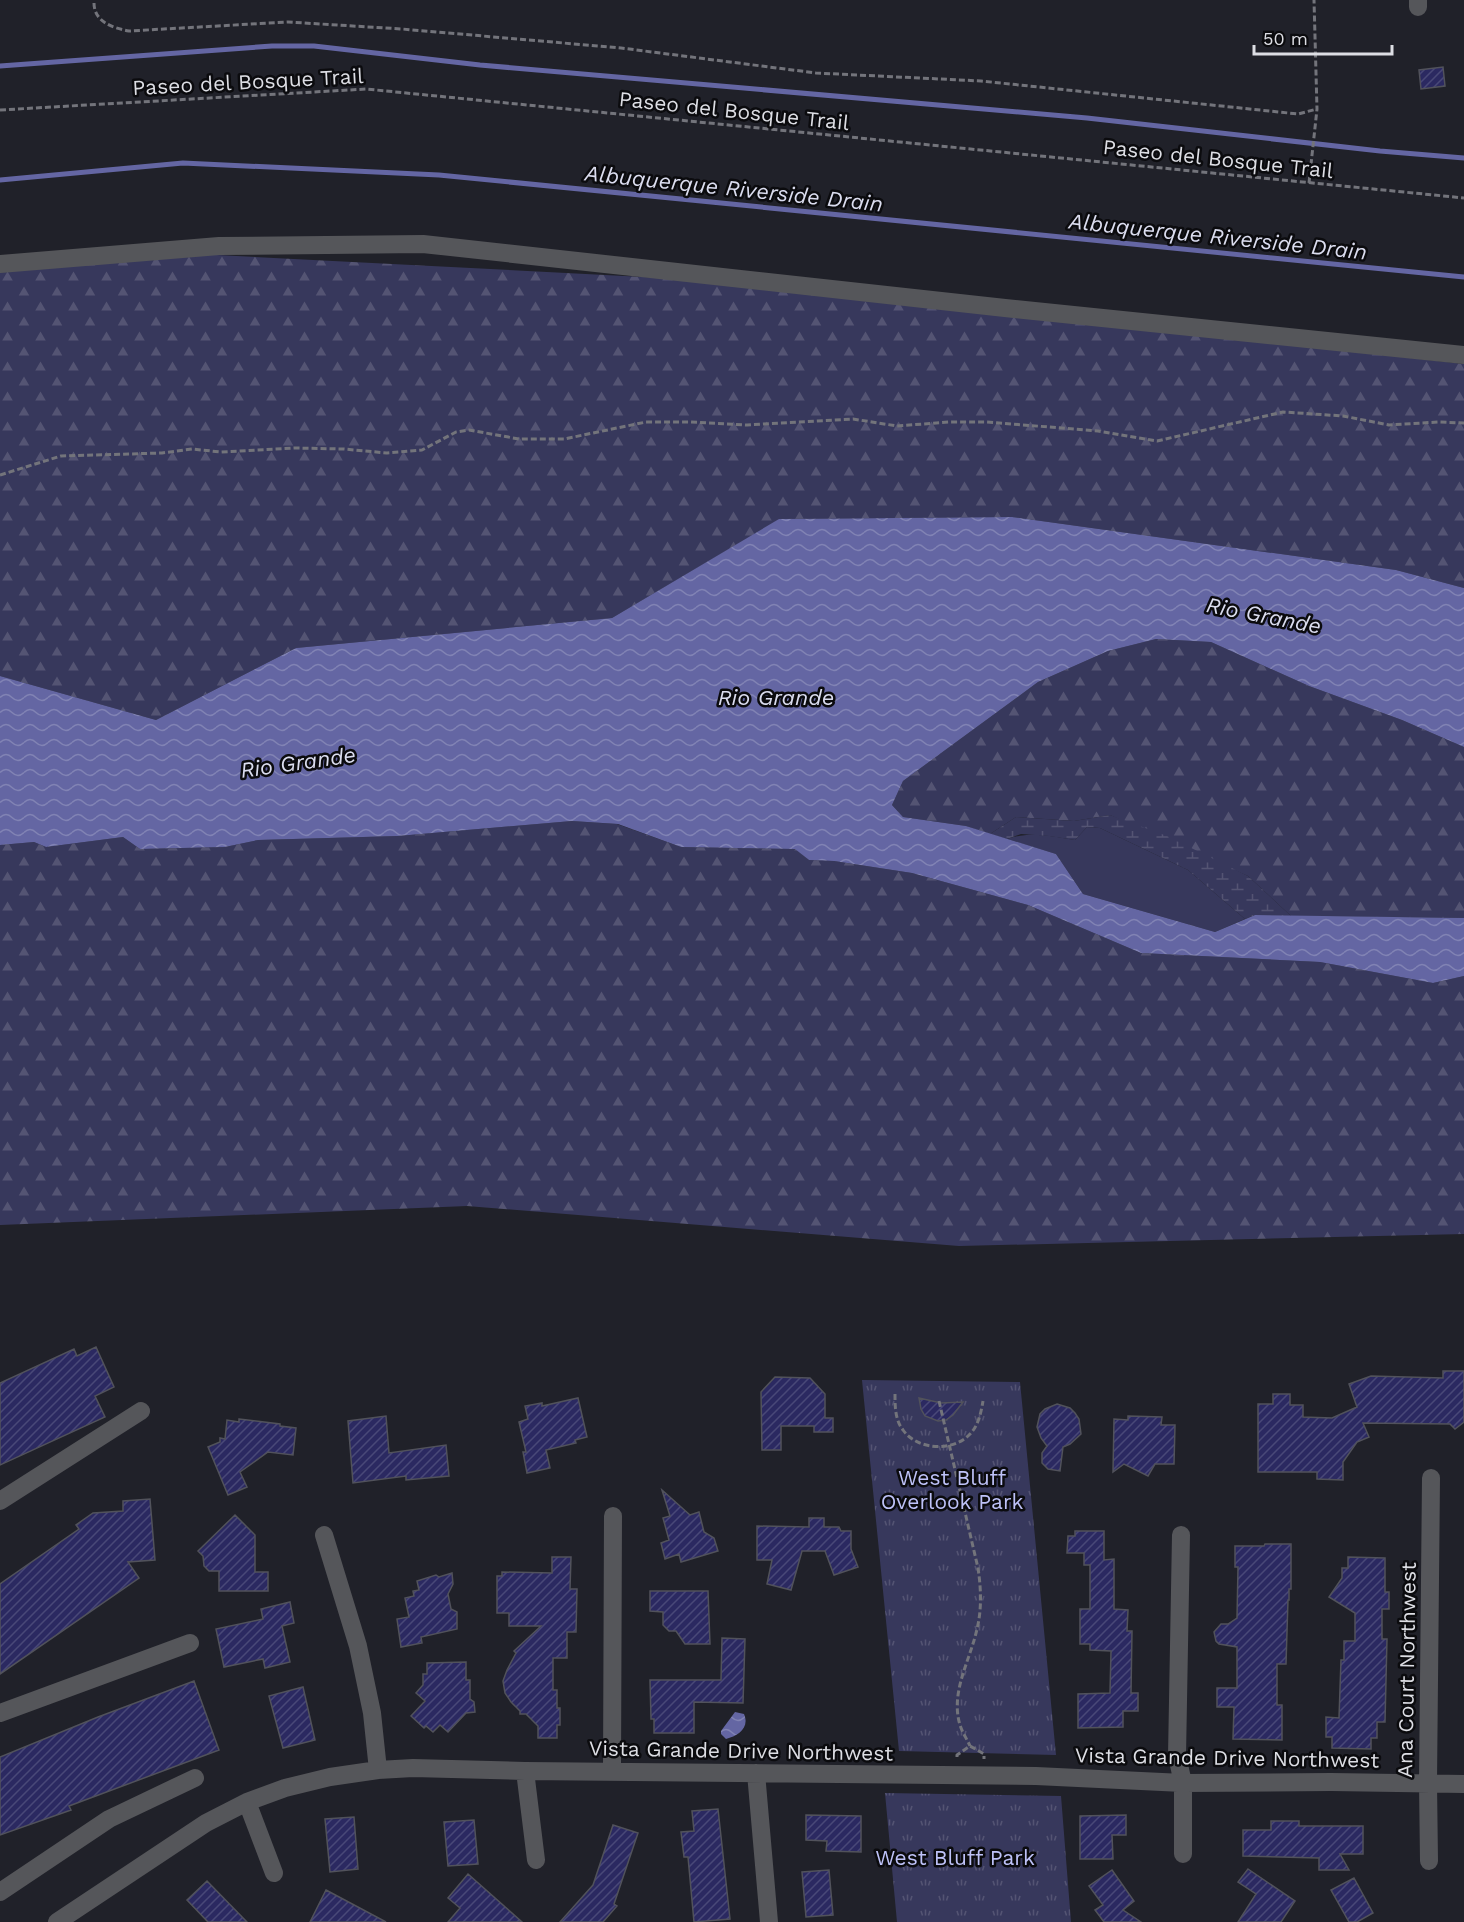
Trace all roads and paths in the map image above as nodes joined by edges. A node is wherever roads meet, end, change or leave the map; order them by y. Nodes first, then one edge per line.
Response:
1 (1314, 0) edge
2 (94, 3) dead end
3 (1317, 109) junction
4 (0, 110) edge
5 (1309, 183) junction
6 (1464, 198) edge
7 (0, 264) edge
8 (1464, 355) edge
9 (1464, 423) edge
10 (0, 476) edge
11 (895, 1394) dead end
12 (939, 1401) dead end
13 (983, 1401) dead end
14 (141, 1411) dead end
15 (948, 1446) junction
16 (1431, 1478) dead end
17 (0, 1501) edge
18 (613, 1516) dead end
19 (324, 1535) dead end
20 (1181, 1535) dead end
21 (190, 1643) dead end
22 (0, 1713) edge
23 (970, 1746) junction
24 (957, 1760) dead end
25 (984, 1761) dead end
26 (378, 1770) junction
27 (525, 1771) junction
28 (612, 1772) junction
29 (756, 1773) junction
30 (195, 1778) dead end
31 (1183, 1783) junction
32 (1428, 1783) junction
33 (1464, 1784) edge
34 (247, 1803) junction
35 (1183, 1854) dead end
36 (536, 1860) dead end
37 (1429, 1861) dead end
38 (274, 1873) dead end
39 (0, 1892) edge
40 (57, 1922) edge
41 (769, 1922) edge

1 - 3 path
2 - 3 path
3 - 5 path
4 - 5 path, Paseo del Bosque Trail
5 - 6 path, Paseo del Bosque Trail
7 - 8 street
9 - 10 path
11 - 15 path
12 - 15 path
13 - 15 path
14 - 17 street
15 - 23 path
16 - 32 street, Ana Court Northwest
18 - 28 street
19 - 26 street
20 - 31 street
21 - 22 street
23 - 24 path
23 - 25 path
26 - 27 street, Vista Grande Drive Northwest
26 - 34 street, Vista Grande Drive Northwest
27 - 28 street, Vista Grande Drive Northwest
27 - 36 street
28 - 29 street, Vista Grande Drive Northwest
29 - 31 street, Vista Grande Drive Northwest
29 - 41 street
30 - 39 street
31 - 32 street, Vista Grande Drive Northwest
31 - 35 street
32 - 33 street, Vista Grande Drive Northwest
32 - 37 street, Ana Court Northwest
34 - 38 street
34 - 40 street, Vista Grande Drive Northwest

